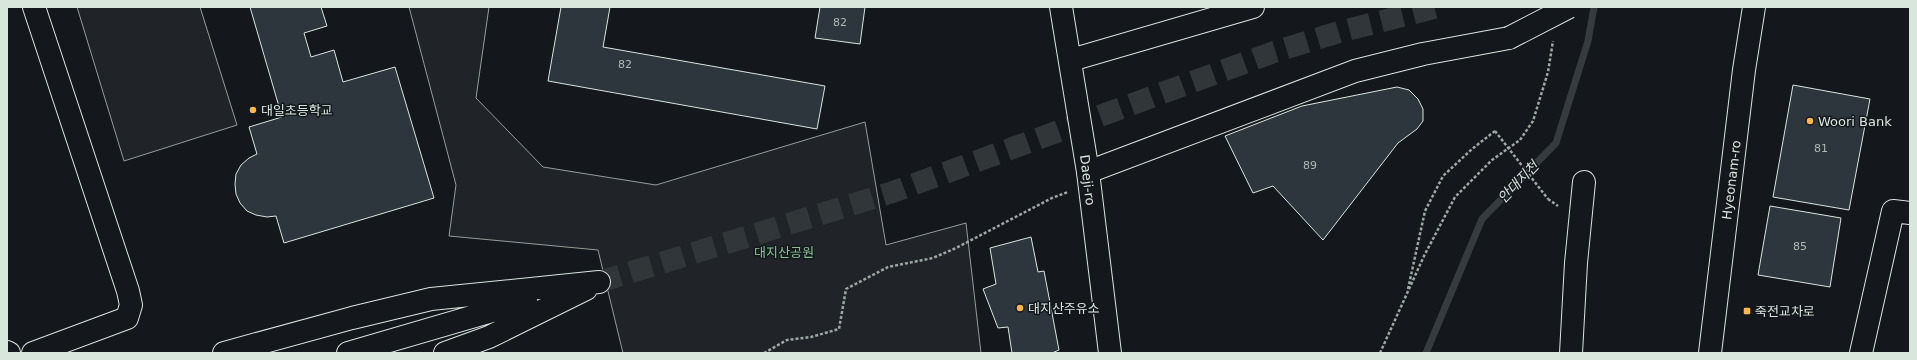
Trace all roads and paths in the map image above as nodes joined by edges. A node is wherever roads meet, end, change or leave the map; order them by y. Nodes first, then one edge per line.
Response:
1 (34, 7) edge
2 (1061, 7) edge
3 (1253, 7) edge
4 (1569, 7) edge
5 (1754, 7) edge
6 (1554, 36) dead end
7 (1071, 60) junction
8 (1089, 178) junction
9 (1584, 182) dead end
10 (1548, 199) dead end
11 (1910, 213) edge
12 (599, 282) junction
13 (1406, 294) junction
14 (33, 353) edge
15 (224, 353) edge
16 (348, 353) edge
17 (445, 353) edge
18 (764, 353) edge
19 (1110, 353) edge
20 (1380, 353) edge
21 (1571, 353) edge
22 (1710, 353) edge
23 (1861, 353) edge

1 - 14 main road
2 - 7 main road, Daeji-ro
3 - 7 main road
4 - 8 main road, bridge
5 - 22 main road, Hyeonam-ro
6 - 13 path
7 - 8 main road, Daeji-ro
8 - 18 path
8 - 19 main road, Daeji-ro
9 - 21 main road
10 - 13 path, bridge
11 - 23 main road
12 - 15 main road
12 - 16 main road
12 - 17 main road
13 - 20 path

